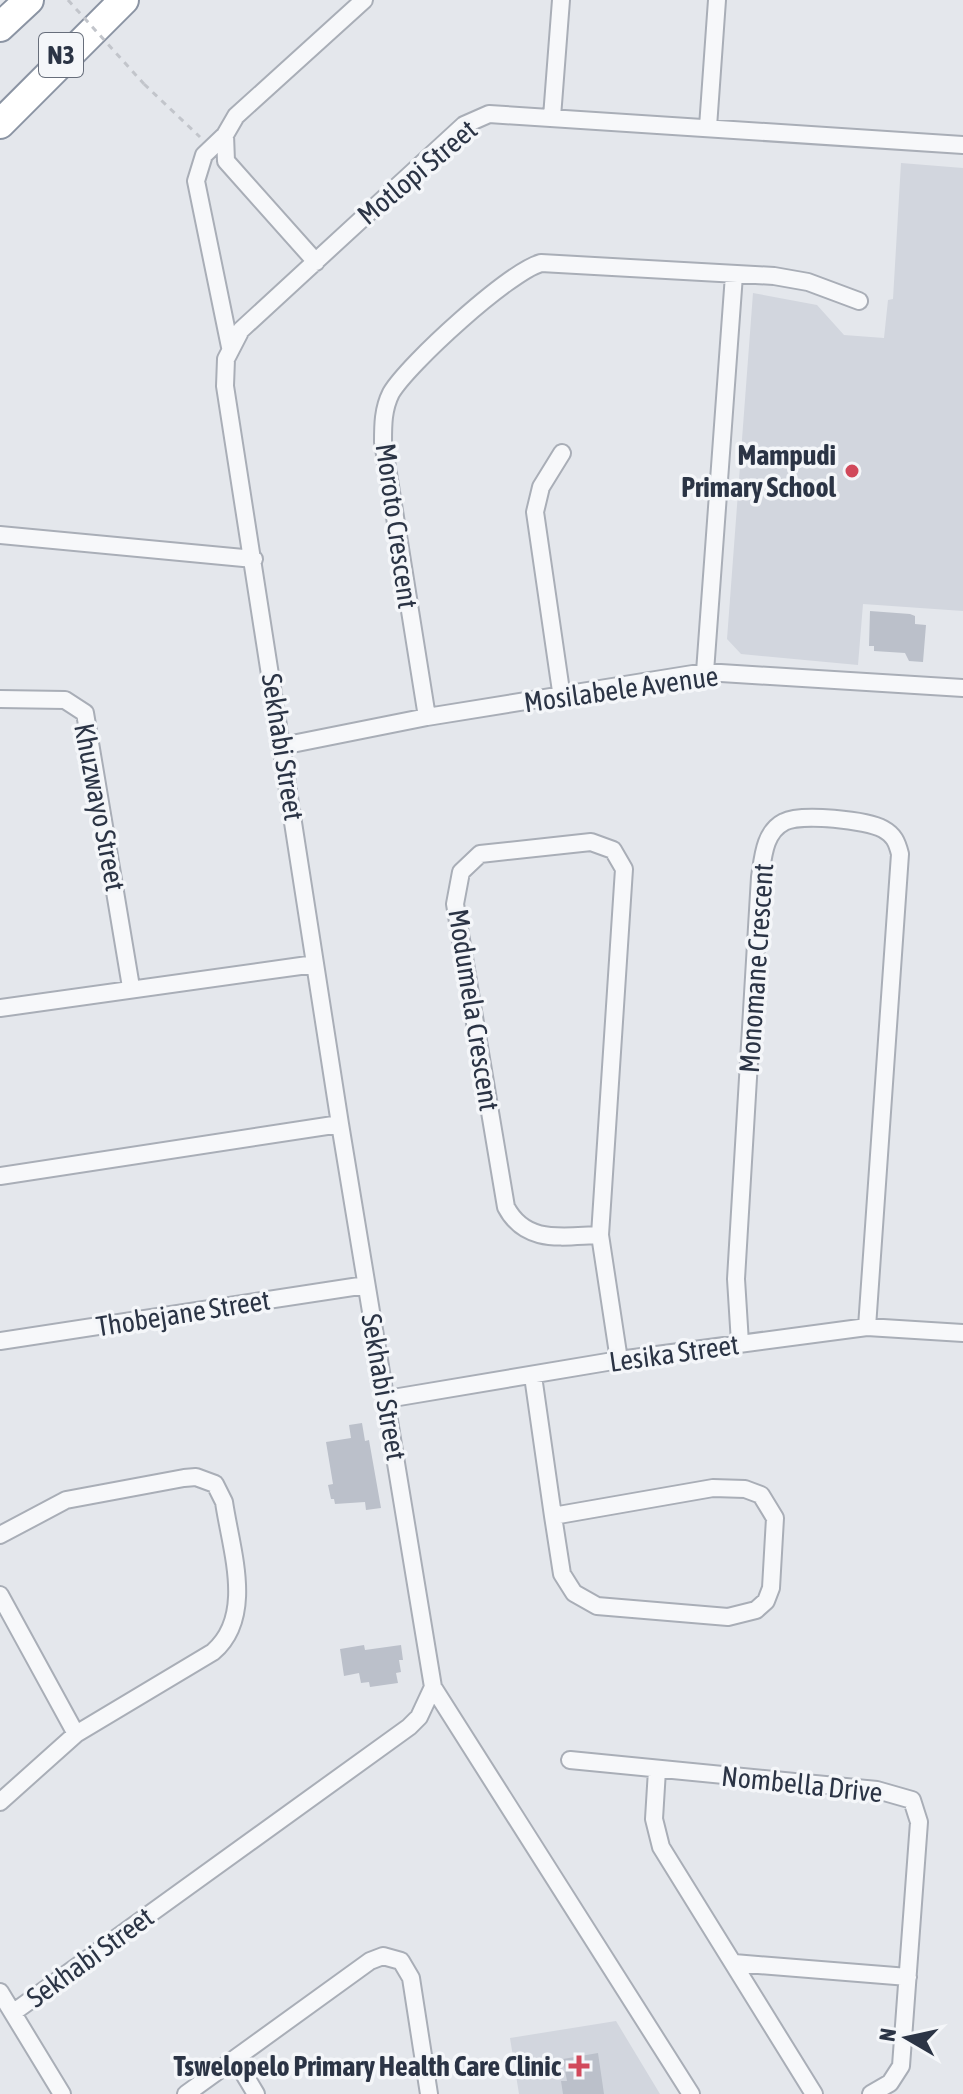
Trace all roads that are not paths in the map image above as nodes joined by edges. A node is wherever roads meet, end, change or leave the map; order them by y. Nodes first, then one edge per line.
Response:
1 (29, 0) edge
2 (123, 0) edge
3 (364, 0) edge
4 (561, 0) edge
5 (717, 0) edge
6 (0, 27) edge
7 (0, 110) edge
8 (552, 117) junction
9 (0, 124) edge
10 (708, 127) junction
11 (225, 135) junction
12 (963, 145) edge
13 (316, 262) junction
14 (734, 275) junction
15 (859, 301) dead end
16 (230, 347) junction
17 (562, 453) dead end
18 (0, 535) edge
19 (254, 559) junction
20 (705, 672) junction
21 (963, 688) edge
22 (562, 698) junction
23 (0, 699) edge
24 (427, 717) junction
25 (282, 746) junction
26 (315, 964) junction
27 (131, 987) junction
28 (0, 1008) edge
29 (340, 1124) junction
30 (0, 1176) edge
31 (600, 1235) junction
32 (366, 1285) junction
33 (867, 1327) junction
34 (963, 1333) edge
35 (0, 1341) edge
36 (740, 1343) junction
37 (619, 1360) junction
38 (533, 1376) junction
39 (387, 1399) junction
40 (553, 1516) junction
41 (0, 1535) edge
42 (0, 1595) edge
43 (433, 1687) junction
44 (76, 1734) junction
45 (570, 1760) dead end
46 (657, 1770) junction
47 (0, 1802) edge
48 (734, 1963) junction
49 (908, 1977) junction
50 (0, 1992) edge
51 (14, 2012) junction
52 (235, 2059) junction
53 (62, 2094) edge
54 (186, 2094) edge
55 (256, 2094) edge
56 (429, 2094) edge
57 (691, 2094) edge
58 (814, 2094) edge
59 (871, 2094) edge

1 - 6 highway, N3
2 - 7 highway, N3
2 - 9 highway
3 - 11 street
4 - 8 street
5 - 10 street
8 - 10 street, Motlopi Street
8 - 13 street, Motlopi Street
10 - 12 street, Motlopi Street
11 - 13 street
11 - 16 street
13 - 16 street, Motlopi Street
14 - 15 street, Moroto Crescent
14 - 20 street
14 - 24 street, Moroto Crescent
16 - 19 street
17 - 22 street
18 - 19 street
19 - 25 street, Sekhabi Street
20 - 21 street, Mosilabele Avenue
20 - 22 street, Mosilabele Avenue
22 - 24 street, Mosilabele Avenue
23 - 27 street, Khuzwayo Street
24 - 25 street, Mosilabele Avenue
25 - 26 street, Sekhabi Street
26 - 27 street
26 - 29 street, Sekhabi Street
27 - 28 street
29 - 30 street
29 - 32 street, Sekhabi Street
31 - 31 street, Modumela Crescent
31 - 37 street, Modumela Crescent
32 - 35 street, Thobejane Street
32 - 39 street, Sekhabi Street
33 - 34 street, Lesika Street
33 - 36 street, Lesika Street
33 - 36 street, Monomane Crescent
36 - 37 street, Lesika Street
37 - 38 street, Lesika Street
38 - 39 street, Lesika Street
38 - 40 street
39 - 43 street, Sekhabi Street
40 - 40 street
41 - 44 street
42 - 44 street
43 - 51 street, Sekhabi Street
43 - 57 street
44 - 47 street
45 - 46 street, Nombella Drive
46 - 48 street
46 - 49 street, Nombella Drive
48 - 49 street
48 - 58 street
49 - 59 street, Nombella Drive
50 - 51 street
51 - 53 street
52 - 54 street
52 - 55 street
52 - 56 street

